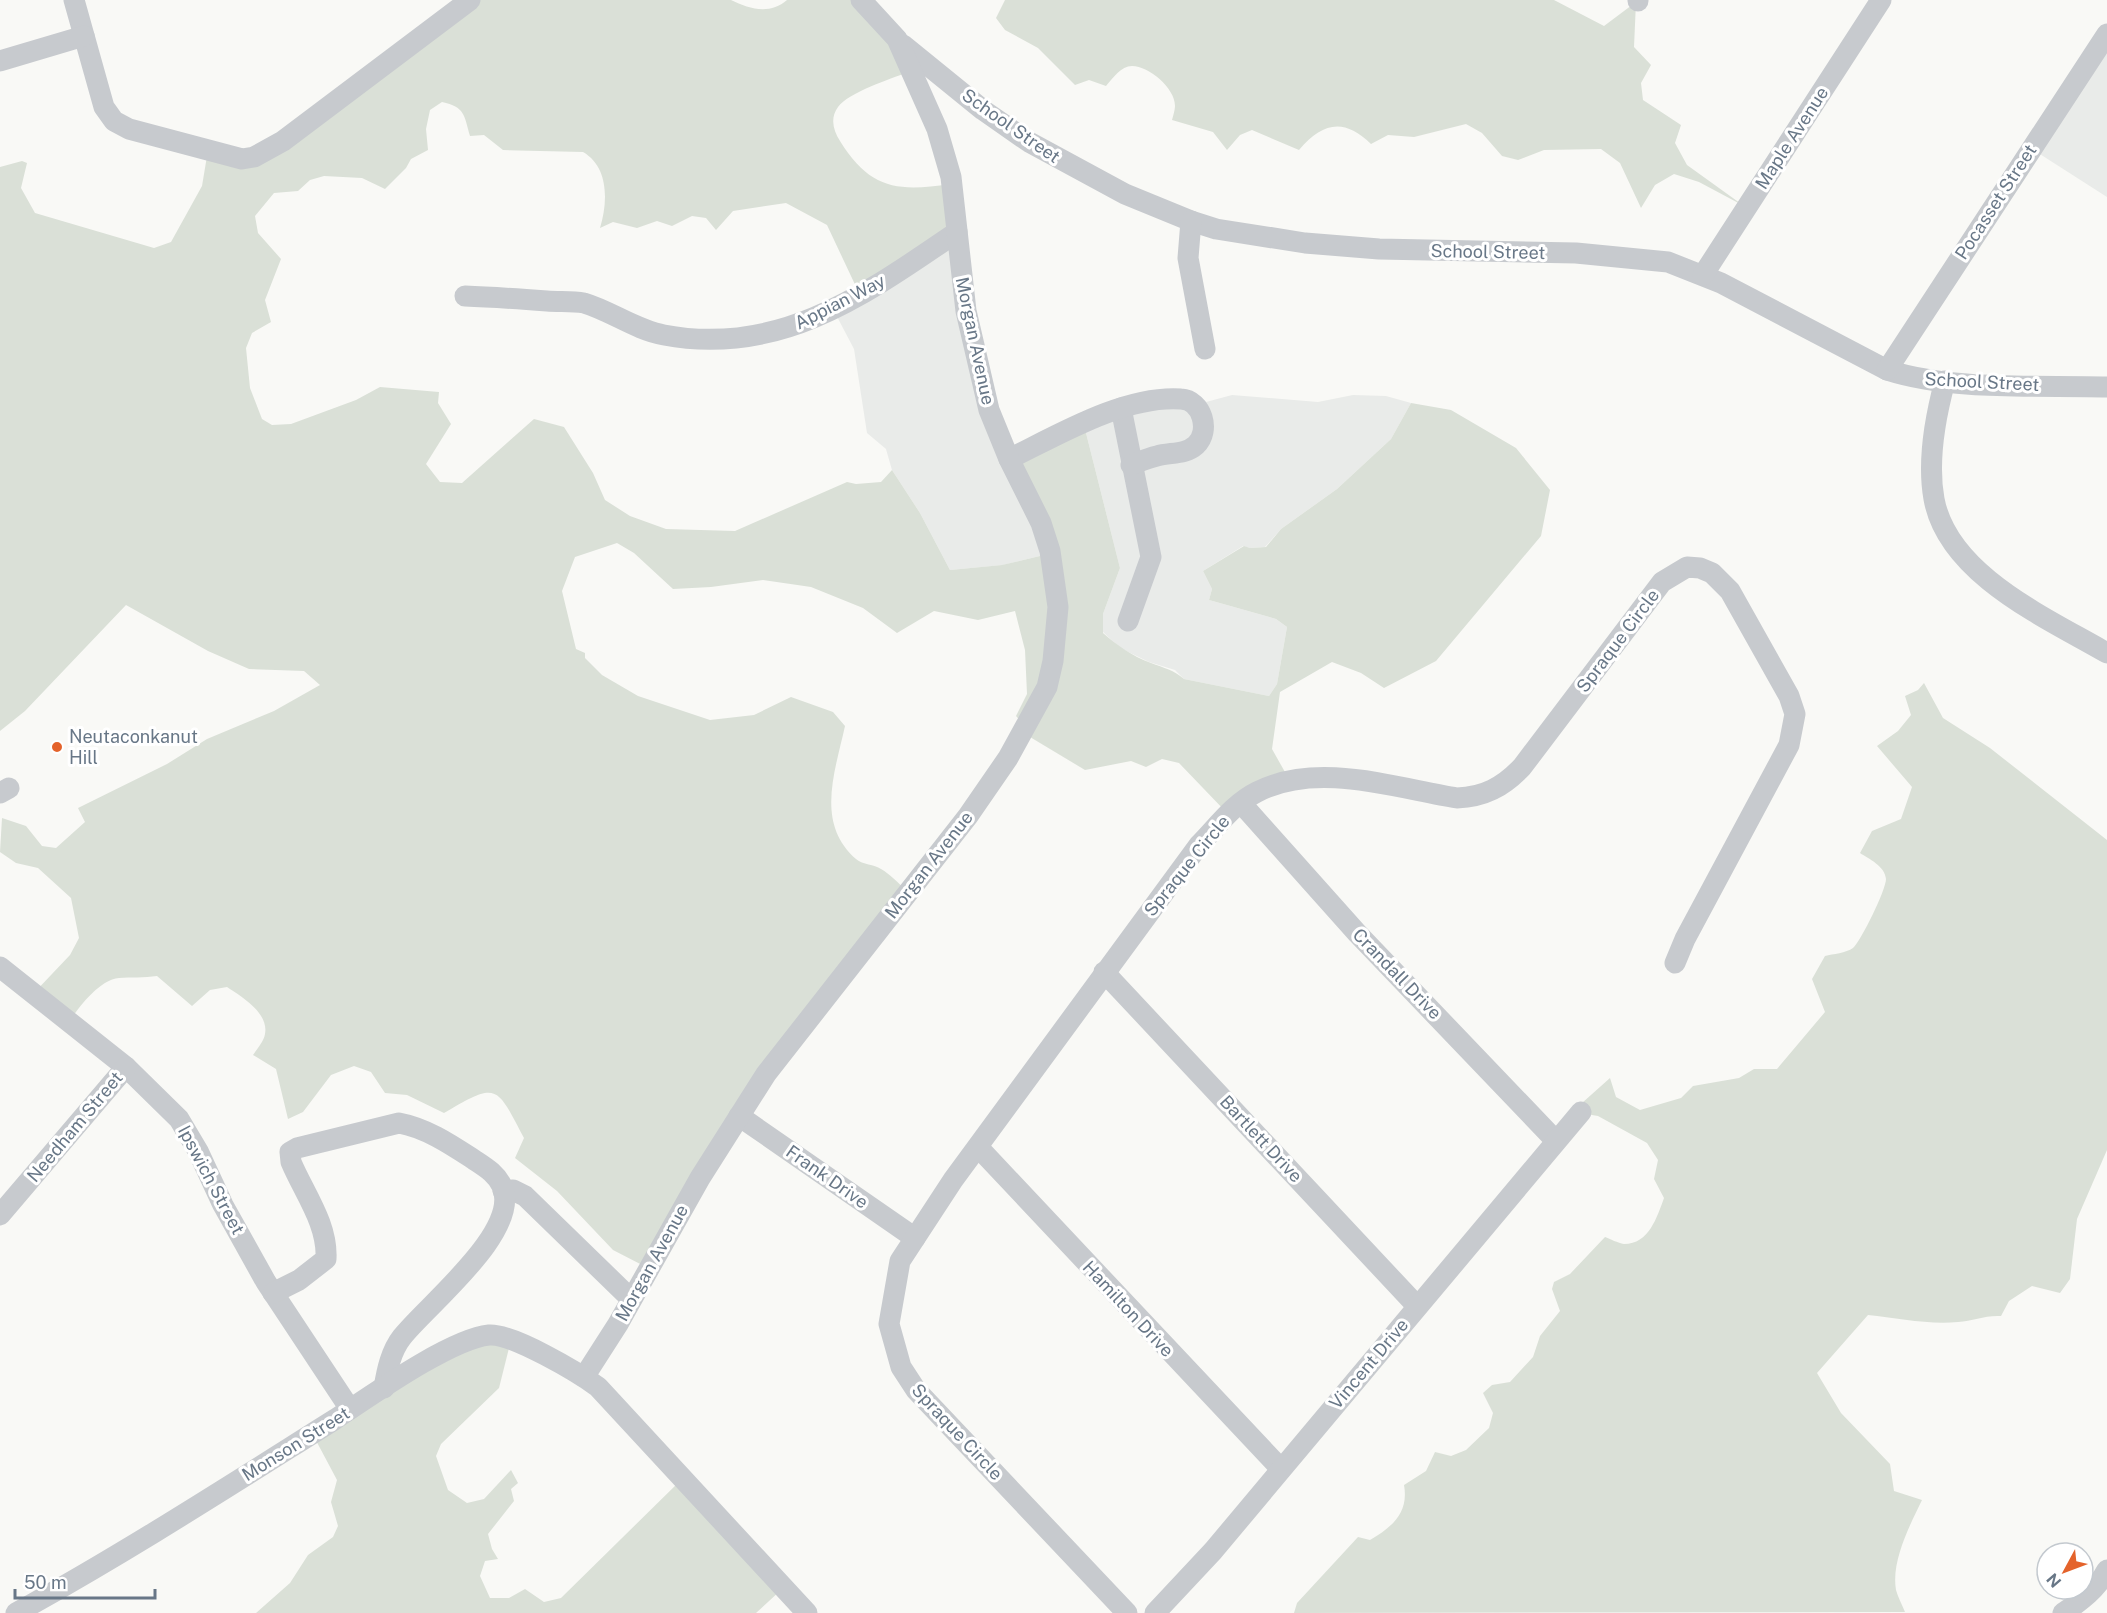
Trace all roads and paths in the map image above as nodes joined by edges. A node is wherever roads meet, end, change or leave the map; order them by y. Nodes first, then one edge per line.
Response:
1 (74, 0) edge
2 (470, 0) edge
3 (861, 0) edge
4 (1881, 0) edge
5 (2107, 34) edge
6 (84, 36) junction
7 (897, 39) junction
8 (0, 61) edge
9 (1191, 221) junction
10 (957, 232) junction
11 (1703, 275) junction
12 (465, 296) dead end
13 (1205, 349) dead end
14 (1887, 370) junction
15 (1945, 381) junction
16 (2107, 387) edge
17 (1120, 408) junction
18 (1008, 459) junction
19 (1131, 465) junction
20 (1128, 621) dead end
21 (2107, 653) edge
22 (1241, 803) junction
23 (1675, 963) dead end
24 (0, 968) edge
25 (1104, 972) junction
26 (126, 1067) junction
27 (1581, 1112) dead end
28 (739, 1116) junction
29 (1556, 1141) junction
30 (978, 1147) junction
31 (503, 1191) junction
32 (0, 1215) edge
33 (915, 1238) junction
34 (273, 1293) junction
35 (631, 1299) junction
36 (1418, 1306) junction
37 (584, 1377) junction
38 (384, 1388) junction
39 (350, 1409) junction
40 (1281, 1469) junction
41 (2107, 1570) edge
42 (16, 1613) edge
43 (807, 1613) edge
44 (1127, 1613) edge
45 (1155, 1613) edge
46 (2063, 1613) edge

1 - 6 street
2 - 6 street
3 - 7 street, Morgan Avenue
4 - 11 street, Maple Avenue
5 - 14 street, Pocasset Street
6 - 8 street
7 - 9 street, School Street
7 - 10 street, Morgan Avenue
9 - 11 street, School Street
9 - 13 street
10 - 12 street, Appian Way
10 - 18 street, Morgan Avenue
11 - 14 street, School Street
14 - 15 street, School Street
15 - 16 street, School Street
15 - 21 street
17 - 18 street
17 - 19 street
17 - 19 street
18 - 28 street, Morgan Avenue
19 - 20 street
22 - 23 street, Spraque Circle
22 - 25 street, Spraque Circle
22 - 29 street, Crandall Drive
24 - 26 street, Ipswich Street
25 - 30 street, Spraque Circle
25 - 36 street, Bartlett Drive
26 - 32 street, Needham Street
26 - 34 street, Ipswich Street
27 - 29 street, Vincent Drive
28 - 33 street, Frank Drive
28 - 35 street, Morgan Avenue
29 - 36 street, Vincent Drive
30 - 33 street, Spraque Circle
30 - 40 street, Hamilton Drive
31 - 34 street
31 - 35 street
31 - 38 street
33 - 44 street, Spraque Circle
34 - 39 street, Ipswich Street
35 - 37 street, Morgan Avenue
36 - 40 street, Vincent Drive
37 - 38 street, Monson Street
37 - 43 street
38 - 39 street, Monson Street
39 - 42 street, Monson Street
40 - 45 street, Vincent Drive
41 - 46 street

